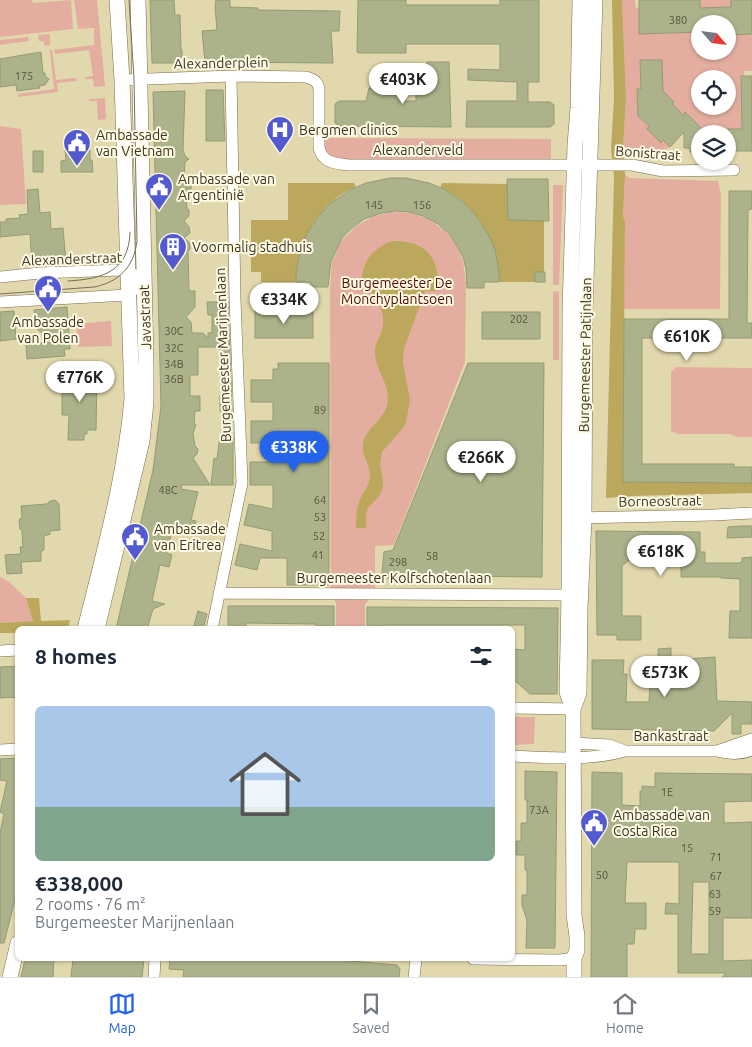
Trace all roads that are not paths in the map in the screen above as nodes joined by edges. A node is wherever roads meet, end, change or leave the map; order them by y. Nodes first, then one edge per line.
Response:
1 (117, 0) edge
2 (138, 0) edge
3 (580, 0) edge
4 (595, 0) edge
5 (231, 76) junction
6 (140, 79) junction
7 (122, 80) junction
8 (318, 84) joint
9 (582, 165) junction
10 (734, 170) dead end
11 (127, 271) junction
12 (0, 277) edge
13 (144, 280) junction
14 (128, 295) junction
15 (0, 302) edge
16 (752, 513) edge
17 (576, 518) junction
18 (219, 593) junction
19 (569, 594) junction
20 (87, 626) edge
21 (98, 626) edge
22 (213, 626) edge
23 (15, 650) edge
24 (0, 651) edge
25 (515, 708) edge
26 (573, 709) junction
27 (752, 739) edge
28 (15, 749) edge
29 (0, 750) edge
30 (573, 750) junction
31 (752, 750) edge
32 (717, 751) junction
33 (515, 756) edge
34 (15, 956) edge
35 (574, 958) junction
36 (515, 959) edge
37 (156, 961) edge
38 (416, 961) edge
39 (10, 977) edge
40 (154, 977) edge
41 (414, 977) edge
42 (574, 977) edge

1 - 7 main road, Javastraat
2 - 6 main road, Javastraat
3 - 9 main road, Burgemeester Patijnlaan
4 - 9 main road, Burgemeester Patijnlaan
5 - 6 street, Alexanderplein
5 - 8 street, Alexanderplein
5 - 18 street, Burgemeester Marijnenlaan
6 - 7 street, Alexanderplein
6 - 13 main road, Javastraat
7 - 11 main road, Javastraat
8 - 9 street, Alexanderveld
9 - 10 street, Bonistraat
9 - 17 main road, Burgemeester Patijnlaan
11 - 12 street, Alexanderstraat
11 - 13 street, Alexanderstraat
11 - 14 main road, Javastraat
13 - 14 street
13 - 21 main road, Javastraat
14 - 15 street
14 - 20 main road, Javastraat
16 - 17 street, Borneostraat
17 - 19 main road, Burgemeester Patijnlaan
17 - 26 main road, Burgemeester Patijnlaan
18 - 19 street, Burgemeester Kolfschotenlaan
18 - 22 street, Burgemeester Marijnenlaan
19 - 26 main road, Burgemeester Patijnlaan
23 - 24 street
25 - 26 street
26 - 30 main road, Burgemeester Patijnlaan
27 - 32 street, Bankastraat
28 - 29 street
30 - 32 street, Bankastraat
30 - 33 street, Bankastraat
30 - 35 main road, Burgemeester Patijnlaan
31 - 32 street, Bankastraat
34 - 39 main road
35 - 36 street
35 - 42 main road, Burgemeester Patijnlaan
37 - 40 street
38 - 41 street

